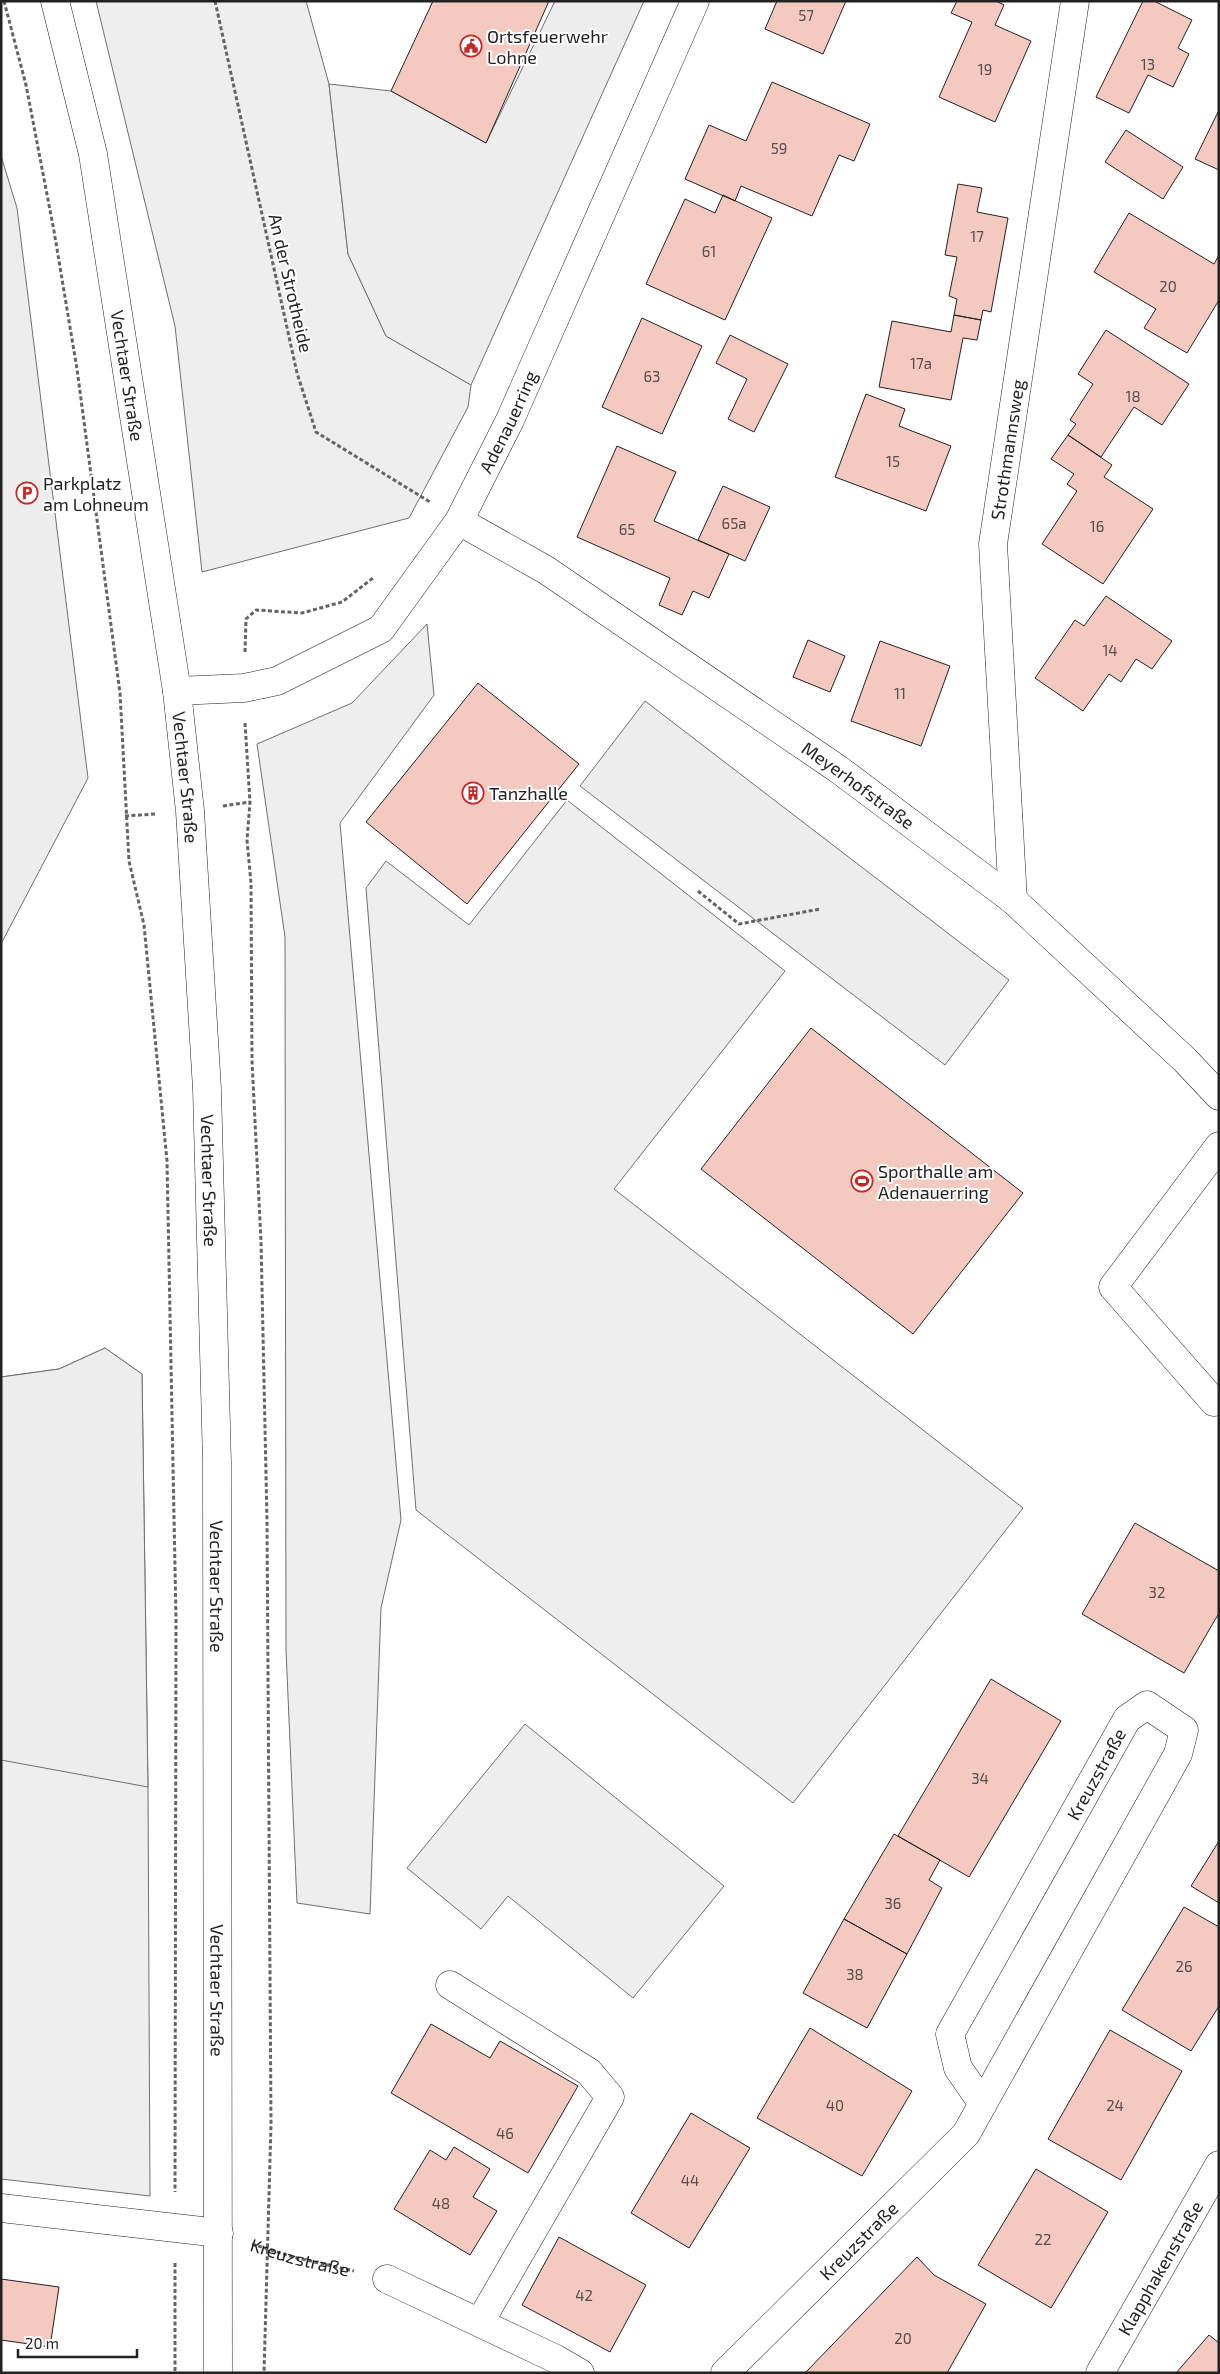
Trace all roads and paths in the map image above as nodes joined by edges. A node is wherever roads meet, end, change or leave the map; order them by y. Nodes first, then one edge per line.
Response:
1 (4, 1) edge
2 (55, 1) edge
3 (215, 1) edge
4 (695, 1) edge
5 (1075, 1) edge
6 (435, 505) dead end
7 (460, 521) junction
8 (377, 575) dead end
9 (244, 688) junction
10 (177, 691) junction
11 (698, 891) dead end
12 (1013, 900) junction
13 (820, 909) dead end
14 (1219, 1096) edge
15 (1219, 1146) edge
16 (1214, 1402) dead end
17 (450, 1985) dead end
18 (983, 2104) junction
19 (1219, 2165) edge
20 (1, 2208) edge
21 (174, 2229) junction
22 (218, 2233) junction
23 (267, 2248) junction
24 (387, 2279) joint
25 (480, 2322) junction
26 (1101, 2372) edge
27 (175, 2373) edge
28 (218, 2373) edge
29 (264, 2373) edge
30 (580, 2373) edge
31 (725, 2373) edge

1 - 21 path
2 - 10 street, Vechtaer Straße
3 - 6 path, An der Strotheide
4 - 7 street, Adenauerring
5 - 12 street, Strothmannsweg
7 - 9 street, Adenauerring
7 - 12 street, Meyerhofstraße
8 - 9 path
9 - 10 street, Adenauerring
9 - 23 path
10 - 22 street, Vechtaer Straße
11 - 13 path
12 - 14 street, Meyerhofstraße
15 - 16 street
17 - 25 street
18 - 18 street, Kreuzstraße
18 - 31 street, Kreuzstraße
19 - 26 street, Klapphakenstraße
20 - 21 street
21 - 22 street
21 - 27 path
22 - 23 path, Kreuzstraße
22 - 28 street, Vechtaer Straße
23 - 24 path, Kreuzstraße
23 - 29 path
24 - 25 street
25 - 30 street

